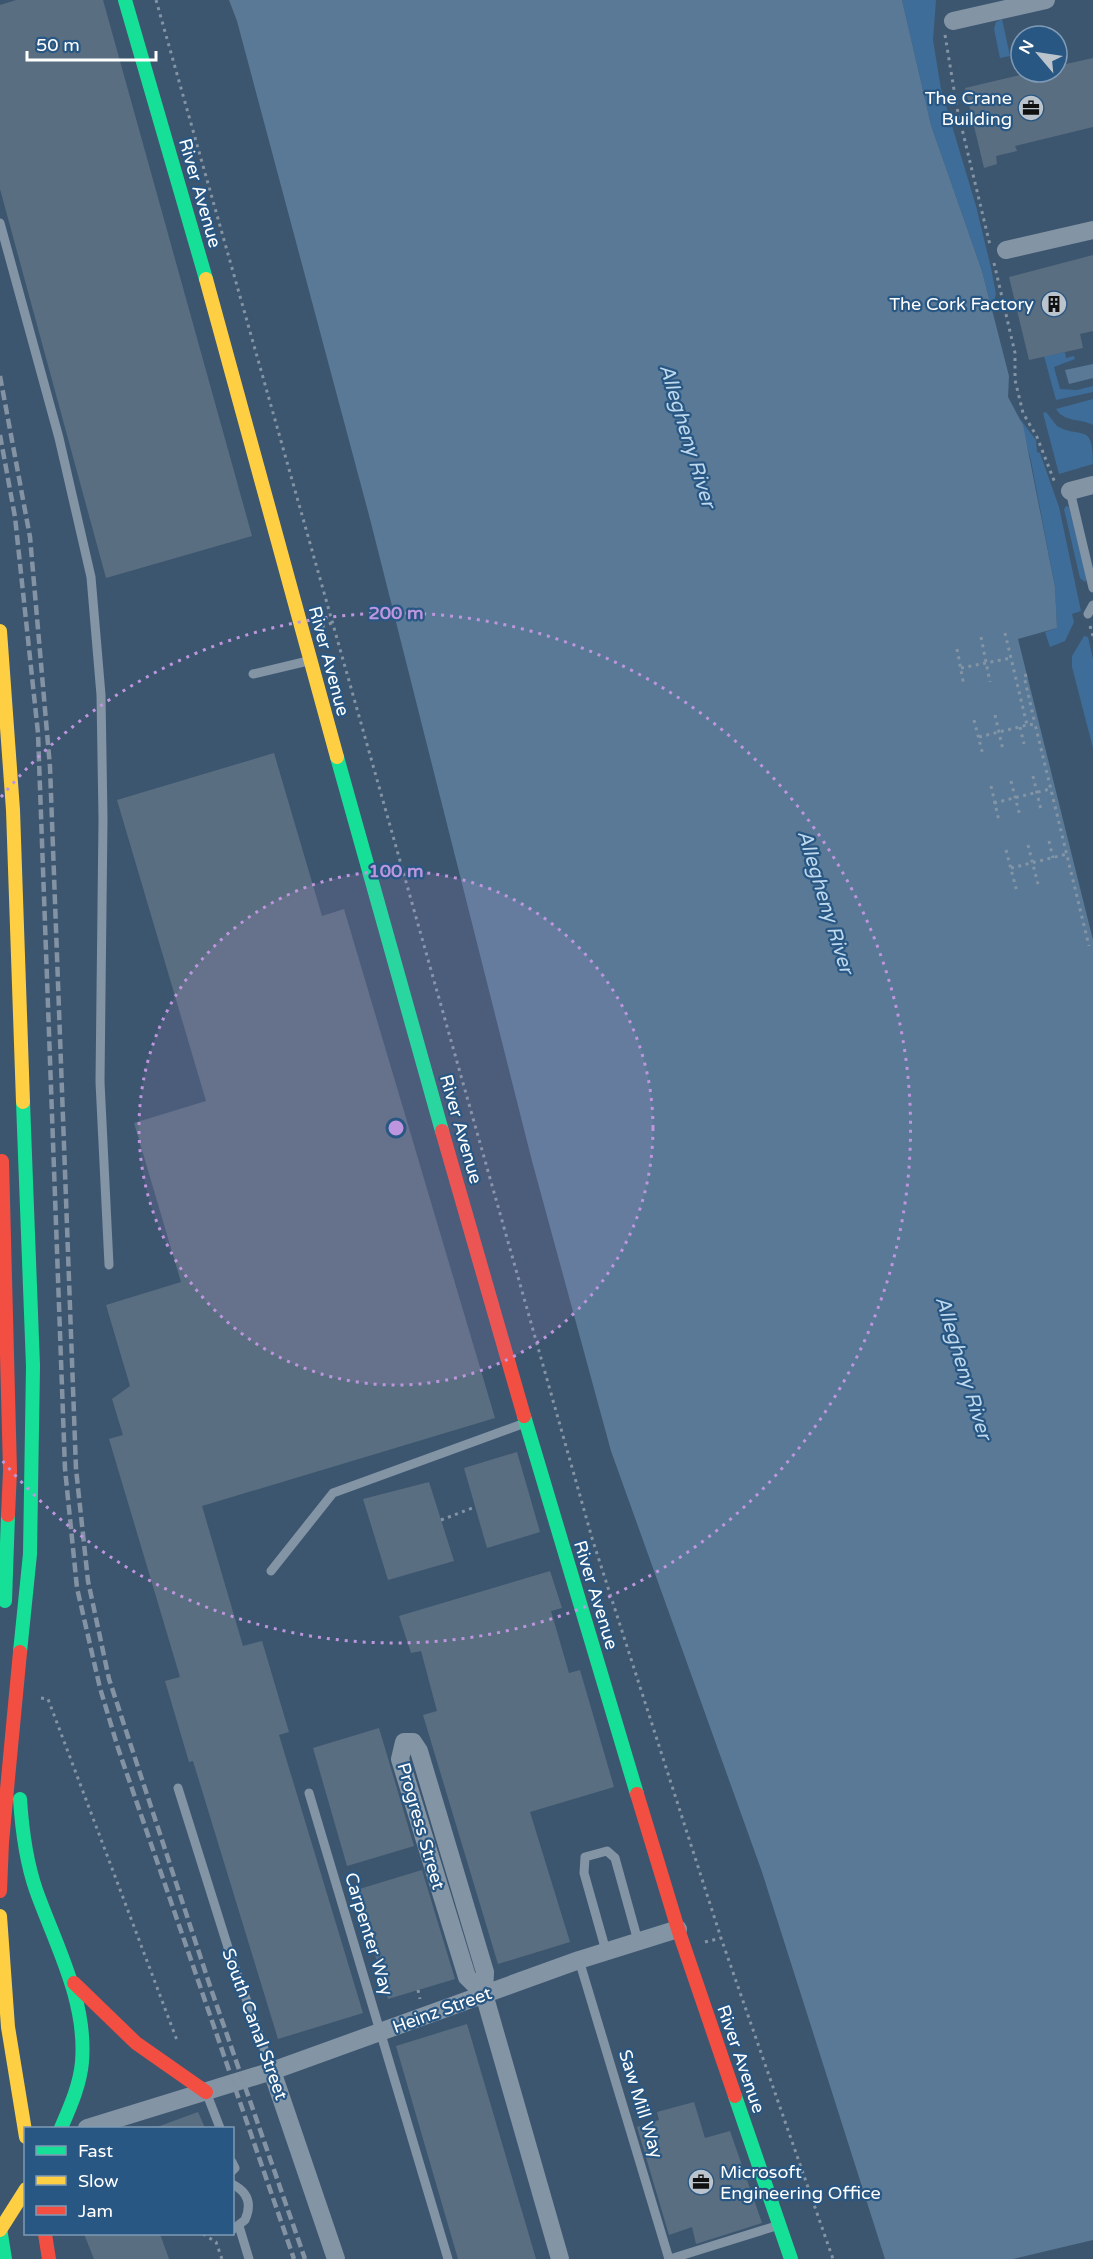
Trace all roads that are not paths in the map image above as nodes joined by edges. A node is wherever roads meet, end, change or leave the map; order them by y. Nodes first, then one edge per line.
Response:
1 (125, 0) edge
2 (1046, 0) edge
3 (949, 25) road end
4 (0, 223) edge
5 (1093, 230) edge
6 (997, 254) road end
7 (1093, 485) edge
8 (1063, 488) joint
9 (1093, 588) edge
10 (0, 631) edge
11 (310, 660) junction
12 (253, 674) dead end
13 (1, 1145) edge
14 (109, 1265) dead end
15 (526, 1423) junction
16 (10, 1471) junction
17 (0, 1533) edge
18 (271, 1571) dead end
19 (4, 1612) dead end
20 (22, 1647) junction
21 (178, 1788) dead end
22 (309, 1793) dead end
23 (0, 1891) edge
24 (0, 1916) edge
25 (678, 1929) junction
26 (638, 1941) junction
27 (606, 1951) junction
28 (579, 1960) junction
29 (74, 1982) junction
30 (484, 1994) junction
31 (382, 2032) junction
32 (272, 2071) junction
33 (206, 2092) junction
34 (62, 2127) edge
35 (90, 2127) edge
36 (220, 2127) edge
37 (24, 2128) edge
38 (234, 2185) edge
39 (24, 2192) edge
40 (779, 2225) junction
41 (236, 2228) edge
42 (0, 2229) edge
43 (45, 2235) edge
44 (5, 2259) edge
45 (50, 2259) edge
46 (249, 2259) edge
47 (336, 2259) edge
48 (448, 2259) edge
49 (560, 2259) edge
50 (669, 2259) edge
51 (791, 2259) edge

1 - 11 main road, River Avenue
2 - 3 street
4 - 14 lane
5 - 6 street
7 - 8 street
8 - 9 lane
10 - 20 main road
11 - 12 lane
11 - 15 main road, River Avenue
13 - 16 main road
15 - 18 lane
15 - 25 main road, River Avenue
16 - 17 main road
16 - 19 main road
20 - 23 main road
20 - 29 main road
21 - 32 lane, South Canal Street
22 - 31 lane, Carpenter Way
24 - 37 main road
25 - 26 street, Heinz Street
25 - 40 main road, River Avenue
26 - 27 street, Heinz Street
26 - 27 lane
27 - 28 street, Heinz Street
28 - 30 street, Heinz Street
28 - 50 lane, Saw Mill Way
29 - 33 main road
29 - 34 main road
30 - 30 street, Progress Street
30 - 31 street, Heinz Street
30 - 49 street, Progress Street
31 - 32 street, Heinz Street
31 - 48 lane, Carpenter Way
32 - 33 street, Heinz Street
32 - 47 street, South Canal Street
33 - 35 street, Heinz Street
33 - 36 lane
38 - 41 lane
39 - 42 main road
40 - 50 lane
40 - 51 main road, River Avenue
41 - 46 lane
42 - 44 main road
43 - 45 main road

